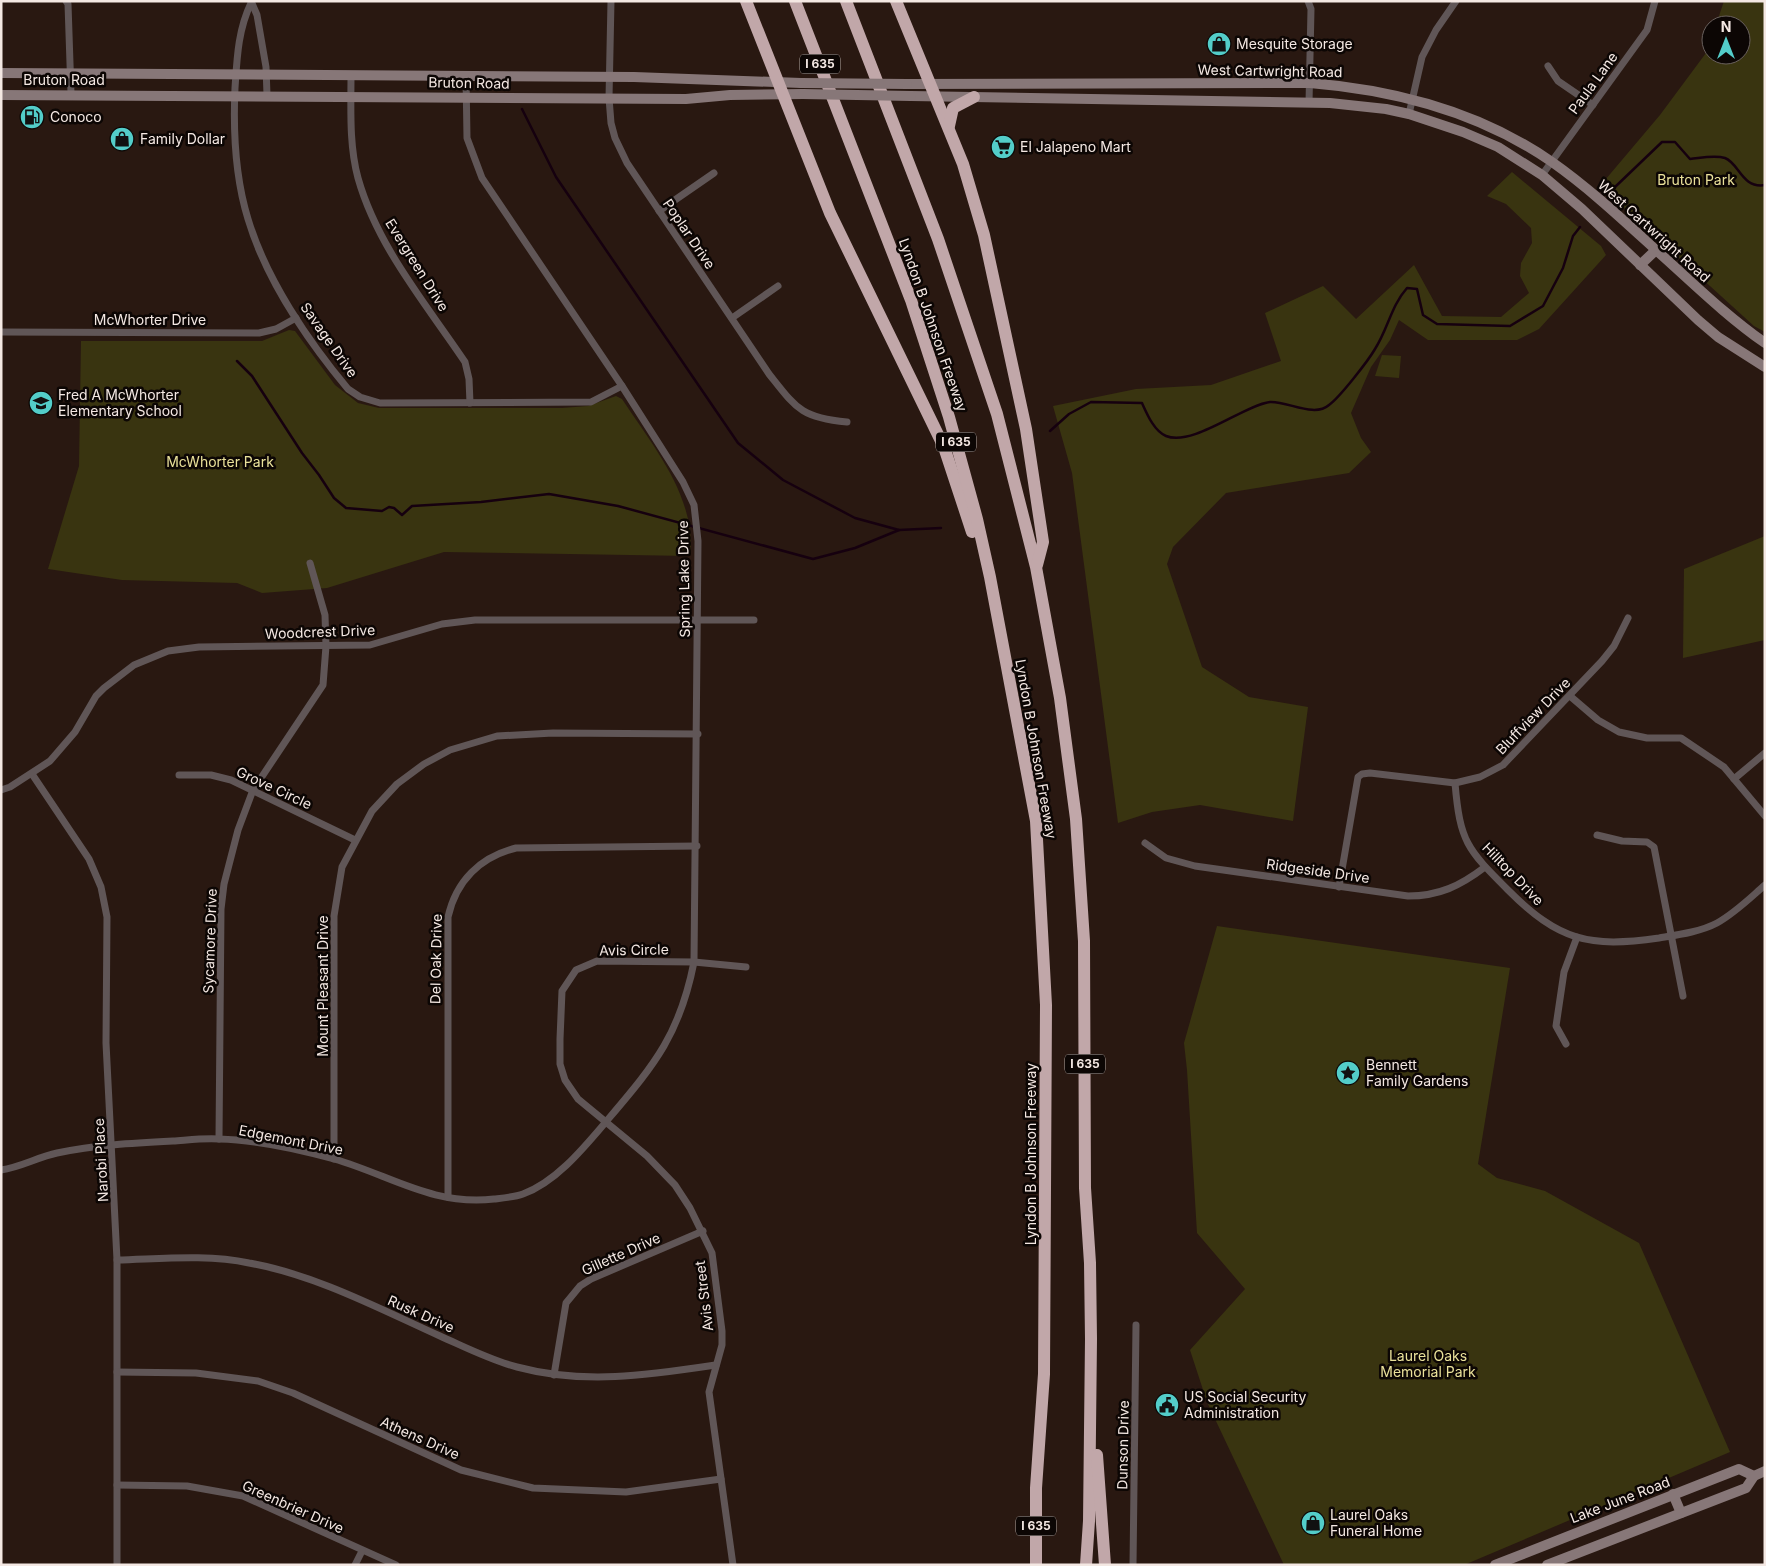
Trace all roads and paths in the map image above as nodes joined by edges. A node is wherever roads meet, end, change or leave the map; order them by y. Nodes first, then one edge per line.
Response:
1 (66, 1) edge
2 (611, 1) edge
3 (746, 1) edge
4 (796, 1) edge
5 (846, 1) edge
6 (896, 1) edge
7 (1308, 1) edge
8 (1456, 1) edge
9 (1655, 1) edge
10 (251, 2) edge
11 (1548, 66) dead end
12 (1, 73) edge
13 (71, 74) junction
14 (236, 75) junction
15 (267, 75) junction
16 (351, 75) junction
17 (466, 76) junction
18 (610, 77) junction
19 (1080, 82) junction
20 (1310, 83) junction
21 (1014, 84) junction
22 (780, 88) junction
23 (934, 90) junction
24 (72, 94) junction
25 (1, 95) edge
26 (235, 95) junction
27 (267, 95) junction
28 (351, 96) junction
29 (466, 97) junction
30 (974, 97) junction
31 (609, 98) junction
32 (1413, 98) junction
33 (1014, 99) junction
34 (1080, 100) junction
35 (1309, 103) junction
36 (1593, 105) junction
37 (1409, 114) junction
38 (949, 128) junction
39 (1551, 161) junction
40 (714, 173) dead end
41 (1542, 175) junction
42 (659, 211) junction
43 (1656, 250) junction
44 (1640, 265) junction
45 (778, 286) dead end
46 (296, 318) junction
47 (732, 318) junction
48 (1, 332) edge
49 (1765, 343) edge
50 (1765, 367) edge
51 (622, 386) junction
52 (470, 403) junction
53 (847, 422) dead end
54 (310, 563) dead end
55 (1036, 567) junction
56 (1628, 618) dead end
57 (698, 620) junction
58 (754, 620) dead end
59 (326, 646) junction
60 (1006, 665) junction
61 (1570, 696) junction
62 (698, 734) junction
63 (1765, 753) edge
64 (32, 774) junction
65 (179, 775) dead end
66 (1734, 779) junction
67 (1455, 783) junction
68 (1, 790) edge
69 (253, 790) junction
70 (1765, 816) edge
71 (1597, 835) dead end
72 (355, 840) junction
73 (1145, 842) dead end
74 (697, 846) junction
75 (1486, 868) junction
76 (1765, 885) edge
77 (1339, 887) junction
78 (1672, 936) junction
79 (1576, 937) junction
80 (694, 962) junction
81 (746, 967) dead end
82 (1683, 996) dead end
83 (1566, 1044) dead end
84 (606, 1122) junction
85 (219, 1139) junction
86 (112, 1146) junction
87 (334, 1159) junction
88 (1, 1170) edge
89 (448, 1198) junction
90 (703, 1232) junction
91 (117, 1260) junction
92 (1136, 1325) dead end
93 (1091, 1339) junction
94 (716, 1365) junction
95 (117, 1372) junction
96 (554, 1375) junction
97 (1765, 1471) edge
98 (1754, 1476) junction
99 (721, 1479) junction
100 (117, 1485) junction
101 (1036, 1488) junction
102 (1673, 1494) junction
103 (1681, 1513) junction
104 (362, 1551) junction
105 (116, 1565) edge
106 (356, 1565) edge
107 (396, 1565) edge
108 (733, 1565) edge
109 (1029, 1565) edge
110 (1036, 1565) edge
111 (1086, 1565) edge
112 (1105, 1565) edge
113 (1133, 1565) edge
114 (1496, 1565) edge
115 (1547, 1565) edge

1 - 13 street
2 - 18 street, Poplar Drive
3 - 22 highway
4 - 60 highway, Lyndon B Johnson Freeway / I 635
5 - 55 highway, Lyndon B Johnson Freeway / I 635
6 - 23 highway
7 - 20 street
8 - 32 street
9 - 36 street, Paula Lane
10 - 14 street, Savage Drive
10 - 15 street
11 - 36 street
12 - 13 main road, Bruton Road
13 - 14 main road, Bruton Road
13 - 24 street
14 - 15 main road, Bruton Road
14 - 26 street, Savage Drive
15 - 16 main road, Bruton Road
15 - 27 street
16 - 17 main road, Bruton Road
16 - 28 street, Evergreen Drive
17 - 18 main road, Bruton Road
17 - 29 street, Spring Lake Drive
18 - 22 main road, Bruton Road
18 - 31 street, Poplar Drive
19 - 20 main road, West Cartwright Road
19 - 21 main road, West Cartwright Road
19 - 34 main road
20 - 32 main road, West Cartwright Road
20 - 35 street
21 - 23 main road, West Cartwright Road
21 - 33 main road
22 - 23 main road, Bruton Road, bridge
22 - 23 main road, Bruton Road, bridge
22 - 31 main road, Bruton Road
22 - 60 highway
23 - 30 main road
23 - 38 highway
24 - 25 main road, Bruton Road
24 - 26 main road, Bruton Road
26 - 27 main road, Bruton Road
26 - 46 street, Savage Drive
27 - 28 main road, Bruton Road
28 - 29 main road, Bruton Road
28 - 52 street, Evergreen Drive
29 - 31 main road, Bruton Road
29 - 51 street, Spring Lake Drive
30 - 33 main road
30 - 38 highway
31 - 42 street, Poplar Drive
32 - 37 street
32 - 39 main road, West Cartwright Road
33 - 34 main road
34 - 35 main road
35 - 37 main road
36 - 39 street, Paula Lane
37 - 41 main road
38 - 55 highway
39 - 41 street, Paula Lane
39 - 43 main road, West Cartwright Road
40 - 42 street
41 - 44 main road
42 - 47 street, Poplar Drive
43 - 44 main road
43 - 49 main road, West Cartwright Road
44 - 50 main road
45 - 47 street
46 - 48 street, McWhorter Drive
46 - 52 street, Savage Drive
47 - 53 street, Poplar Drive
51 - 52 street, Savage Drive
51 - 57 street, Spring Lake Drive
54 - 59 street, Sycamore Drive
55 - 93 highway, Lyndon B Johnson Freeway / I 635
56 - 61 street, Bluffview Drive
57 - 58 street, Woodcrest Drive
57 - 59 street, Woodcrest Drive
57 - 62 street, Spring Lake Drive
59 - 64 street, Woodcrest Drive
59 - 69 street, Sycamore Drive
60 - 101 highway, Lyndon B Johnson Freeway / I 635
61 - 66 street
61 - 67 street, Bluffview Drive
62 - 72 street, Mount Pleasant Drive
62 - 74 street, Spring Lake Drive
63 - 66 street
64 - 68 street, Woodcrest Drive
64 - 86 street, Narobi Place
65 - 69 street, Grove Circle
66 - 70 street
67 - 75 street, Hilltop Drive
67 - 77 street, Bluffview Drive
69 - 72 street, Grove Circle
69 - 85 street, Sycamore Drive
71 - 78 street
72 - 87 street, Mount Pleasant Drive
73 - 77 street, Ridgeside Drive
74 - 80 street, Spring Lake Drive
74 - 89 street, Del Oak Drive
75 - 77 street, Ridgeside Drive
75 - 79 street, Hilltop Drive
76 - 78 street, Hilltop Drive
78 - 79 street, Hilltop Drive
78 - 82 street
79 - 83 street
80 - 81 street, Avis Circle
80 - 84 street, Spring Lake Drive
80 - 84 street, Avis Circle
84 - 89 street, Edgemont Drive
84 - 90 street, Avis Street
85 - 86 street, Edgemont Drive
85 - 87 street, Edgemont Drive
86 - 88 street, Edgemont Drive
86 - 91 street, Narobi Place
87 - 89 street, Edgemont Drive
90 - 94 street, Avis Street
90 - 96 street, Gillette Drive
91 - 95 street, Narobi Place
91 - 96 street, Rusk Drive
92 - 113 street, Dunson Drive
93 - 111 highway, Lyndon B Johnson Freeway / I 635
93 - 112 highway
94 - 96 street, Rusk Drive
94 - 99 street, Avis Street
95 - 99 street, Athens Drive
95 - 100 street, Narobi Place
97 - 98 main road
98 - 102 main road, Lake June Road
98 - 103 main road
99 - 108 street, Avis Street
100 - 104 street, Greenbrier Drive
100 - 105 street, Narobi Place
101 - 109 highway
101 - 110 highway, Lyndon B Johnson Freeway / I 635
102 - 103 main road
102 - 114 main road, Lake June Road
103 - 115 main road
104 - 106 street
104 - 107 street, Greenbrier Drive

